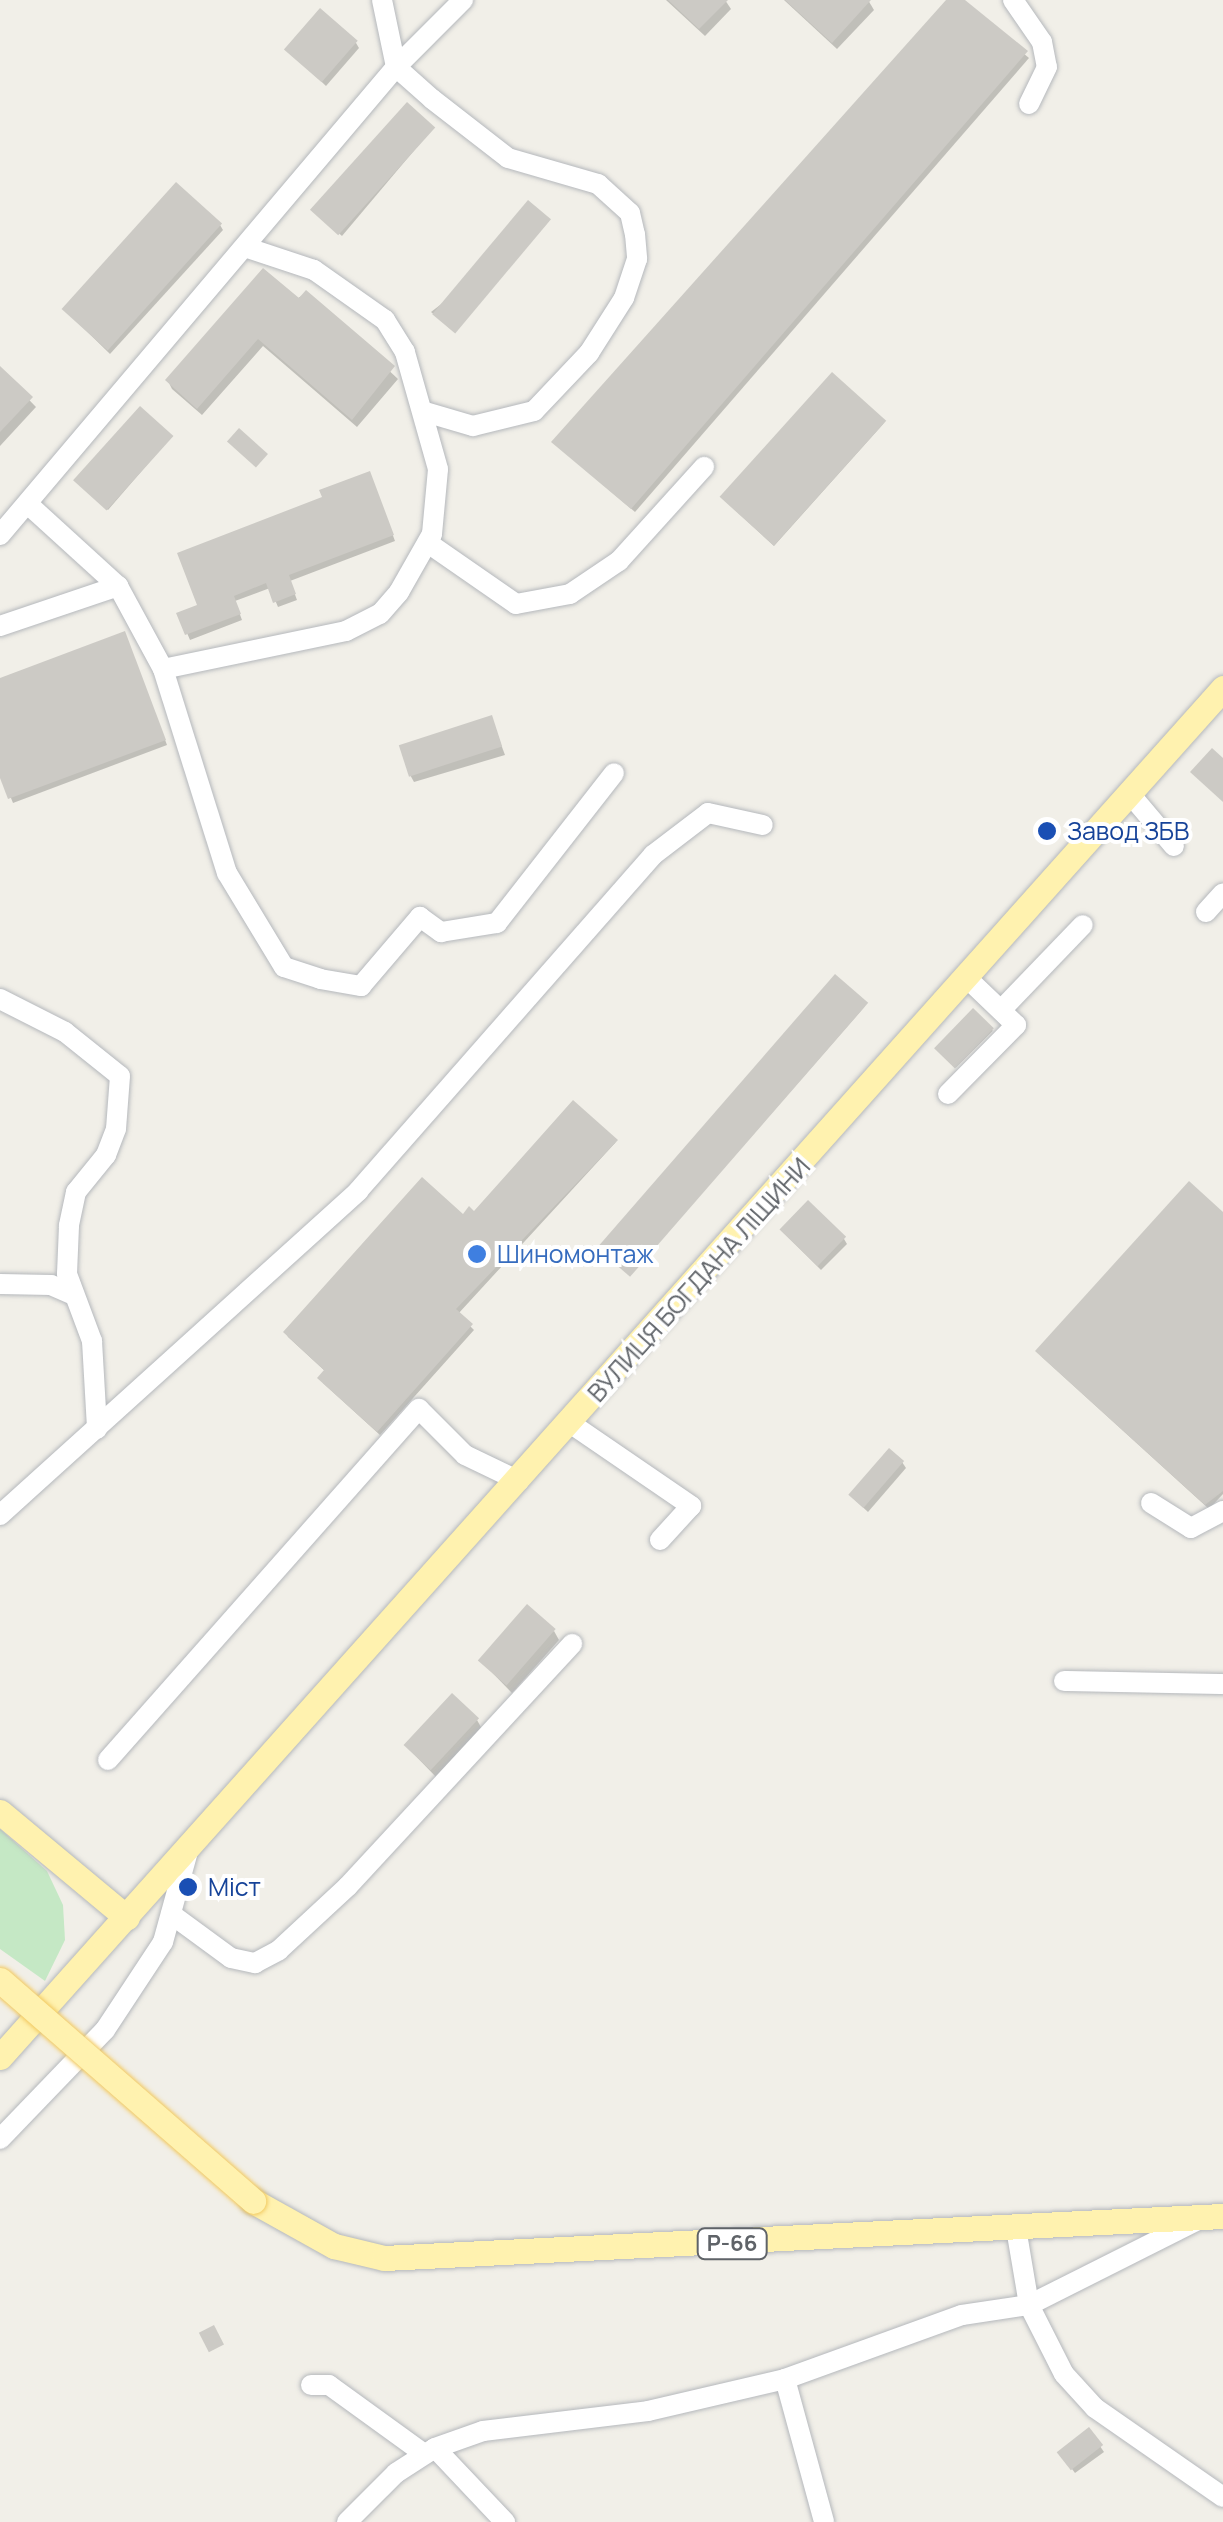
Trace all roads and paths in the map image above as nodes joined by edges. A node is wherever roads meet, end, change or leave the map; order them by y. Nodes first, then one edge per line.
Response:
1 (382, 0) edge
2 (463, 0) edge
3 (1013, 0) edge
4 (396, 66) junction
5 (1029, 104) dead end
6 (245, 247) junction
7 (425, 412) junction
8 (704, 467) dead end
9 (30, 506) junction
10 (0, 534) edge
11 (428, 543) junction
12 (118, 586) junction
13 (0, 626) edge
14 (163, 669) junction
15 (1223, 688) edge
16 (614, 774) dead end
17 (1130, 794) junction
18 (764, 825) dead end
19 (1174, 846) dead end
20 (1223, 893) edge
21 (1206, 912) dead end
22 (1083, 925) dead end
23 (967, 978) junction
24 (0, 999) edge
25 (1003, 1008) junction
26 (948, 1094) dead end
27 (0, 1284) edge
28 (71, 1294) junction
29 (570, 1423) junction
30 (97, 1429) junction
31 (519, 1481) junction
32 (1150, 1503) dead end
33 (1223, 1511) edge
34 (0, 1515) edge
35 (660, 1540) dead end
36 (572, 1644) dead end
37 (1064, 1681) dead end
38 (1223, 1684) edge
39 (108, 1760) dead end
40 (0, 1812) edge
41 (179, 1860) junction
42 (171, 1914) junction
43 (127, 1918) junction
44 (0, 1980) edge
45 (0, 2057) edge
46 (0, 2139) edge
47 (1213, 2217) edge
48 (1016, 2228) junction
49 (1029, 2305) junction
50 (785, 2379) junction
51 (312, 2385) dead end
52 (429, 2450) junction
53 (1223, 2497) edge
54 (347, 2522) edge
55 (506, 2522) edge
56 (824, 2522) edge

1 - 4 street
2 - 4 street
3 - 5 street
4 - 6 street
4 - 7 street
6 - 7 street
6 - 9 street
7 - 11 street
8 - 11 street
9 - 10 street
9 - 12 street
11 - 14 street
12 - 13 street
12 - 14 street
14 - 16 street
15 - 17 main road, ВУЛИЦЯ БОГДАНА ЛІЩИНИ
17 - 19 street
17 - 23 main road, ВУЛИЦЯ БОГДАНА ЛІЩИНИ
18 - 30 street
20 - 21 street
22 - 25 street
23 - 25 street
23 - 29 main road, ВУЛИЦЯ БОГДАНА ЛІЩИНИ
24 - 28 street
25 - 26 street
27 - 28 street
28 - 30 street
29 - 31 main road, ВУЛИЦЯ БОГДАНА ЛІЩИНИ
29 - 35 street
30 - 34 street
31 - 39 street
31 - 41 main road, ВУЛИЦЯ БОГДАНА ЛІЩИНИ
32 - 33 street
36 - 42 street
37 - 38 street
40 - 43 main road
41 - 42 street
41 - 43 main road, ВУЛИЦЯ БОГДАНА ЛІЩИНИ
42 - 46 street
43 - 45 main road, ВУЛИЦЯ БОГДАНА ЛІЩИНИ
44 - 48 main road, Р-66, bridge
47 - 48 main road, Р-66
47 - 49 street
48 - 49 street
49 - 50 street
49 - 53 street
50 - 52 street
50 - 56 street
51 - 52 street
52 - 54 street
52 - 55 street

